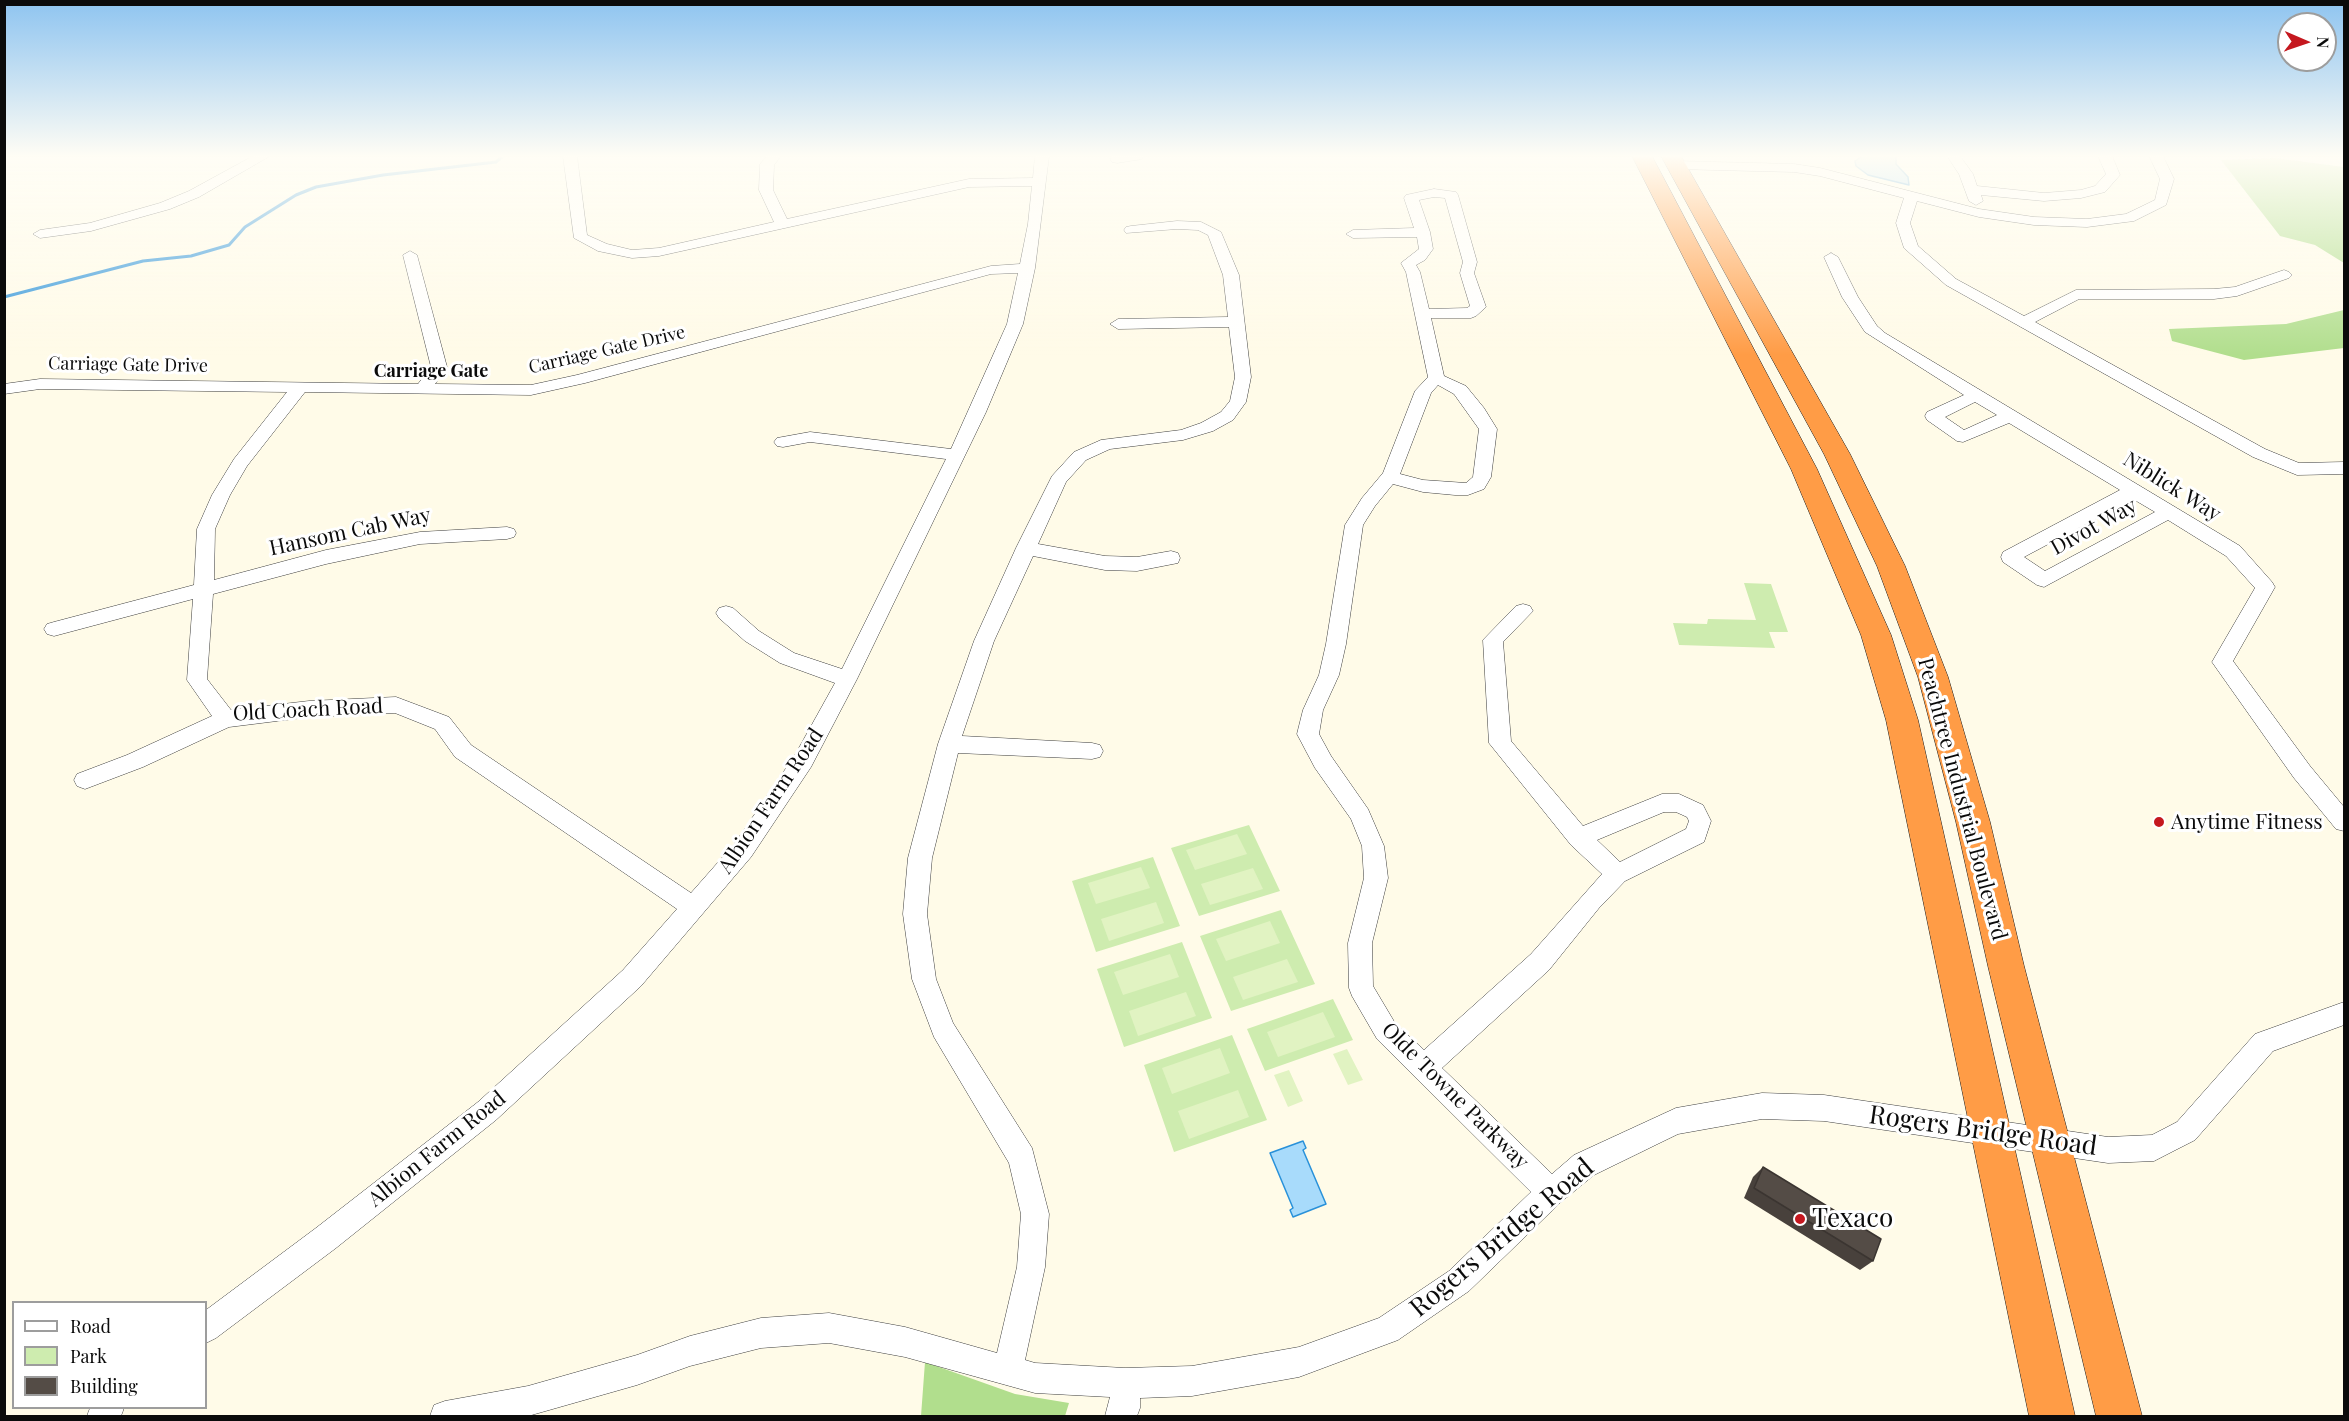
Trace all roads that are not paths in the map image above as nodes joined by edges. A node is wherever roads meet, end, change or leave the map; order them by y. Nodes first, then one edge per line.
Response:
1 (108, 222) edge
2 (578, 222) edge
3 (791, 222) edge
4 (1034, 222) edge
5 (1420, 222) edge
6 (1459, 222) edge
7 (1692, 222) edge
8 (1700, 222) edge
9 (1904, 222) edge
10 (2069, 222) edge
11 (2094, 222) edge
12 (783, 224) joint
13 (1131, 230) dead end
14 (1423, 232) junction
15 (40, 234) dead end
16 (1353, 234) dead end
17 (410, 255) dead end
18 (1831, 257) dead end
19 (1028, 268) junction
20 (2284, 275) dead end
21 (1422, 314) junction
22 (1236, 322) junction
23 (2024, 322) junction
24 (1118, 324) dead end
25 (1436, 378) junction
26 (300, 387) junction
27 (4, 389) edge
28 (423, 389) junction
29 (1976, 395) junction
30 (2010, 416) junction
31 (783, 442) dead end
32 (955, 455) junction
33 (2344, 468) edge
34 (1390, 477) junction
35 (2135, 490) junction
36 (2170, 511) junction
37 (507, 533) dead end
38 (1025, 548) junction
39 (1171, 558) dead end
40 (204, 588) junction
41 (1523, 611) dead end
42 (726, 613) dead end
43 (54, 629) dead end
44 (848, 679) junction
45 (226, 719) junction
46 (949, 744) junction
47 (1092, 751) dead end
48 (85, 780) dead end
49 (2344, 822) edge
50 (1579, 838) junction
51 (1617, 874) junction
52 (694, 908) junction
53 (2344, 1014) edge
54 (1424, 1067) junction
55 (1990, 1133) junction
56 (2050, 1140) junction
57 (1551, 1192) junction
58 (207, 1327) edge
59 (1008, 1371) junction
60 (1127, 1406) edge
61 (445, 1416) edge
62 (2052, 1416) edge
63 (2119, 1416) edge

1 - 15 street
2 - 12 street
3 - 12 street
4 - 19 street, Albion Farm Road
5 - 14 street
6 - 21 street
7 - 55 highway, Peachtree Industrial Boulevard
8 - 56 highway, Peachtree Industrial Boulevard
9 - 23 street
10 - 11 street
13 - 22 street
14 - 16 street
14 - 21 street
17 - 28 street
18 - 29 street, Niblick Way
19 - 28 street, Carriage Gate Drive
19 - 32 street, Albion Farm Road
20 - 23 street
21 - 25 street
22 - 24 street
22 - 38 street
23 - 33 street
25 - 34 street, Olde Towne Parkway
25 - 34 street
26 - 27 street, Carriage Gate Drive
26 - 28 street, Carriage Gate Drive
26 - 40 street, Old Coach Road
29 - 30 street, Niblick Way
29 - 30 street
30 - 35 street, Niblick Way
31 - 32 street
32 - 44 street, Albion Farm Road
34 - 54 street, Olde Towne Parkway
35 - 36 street, Niblick Way
35 - 36 street, Divot Way
36 - 49 street, Niblick Way
37 - 40 street, Hansom Cab Way
38 - 39 street
38 - 46 street
40 - 43 street, Hansom Cab Way
40 - 45 street, Old Coach Road
41 - 50 street
42 - 44 street
44 - 52 street, Albion Farm Road
45 - 48 street
45 - 52 street, Old Coach Road
46 - 47 street
46 - 59 street
50 - 51 street
50 - 51 street
51 - 54 street
52 - 58 street, Albion Farm Road
53 - 56 street, Rogers Bridge Road
54 - 57 street, Olde Towne Parkway
55 - 56 street, Rogers Bridge Road
55 - 57 street, Rogers Bridge Road
55 - 62 highway, Peachtree Industrial Boulevard
56 - 63 highway, Peachtree Industrial Boulevard
57 - 60 street, Rogers Bridge Road
59 - 60 street, Rogers Bridge Road
59 - 61 street, Rogers Bridge Road

